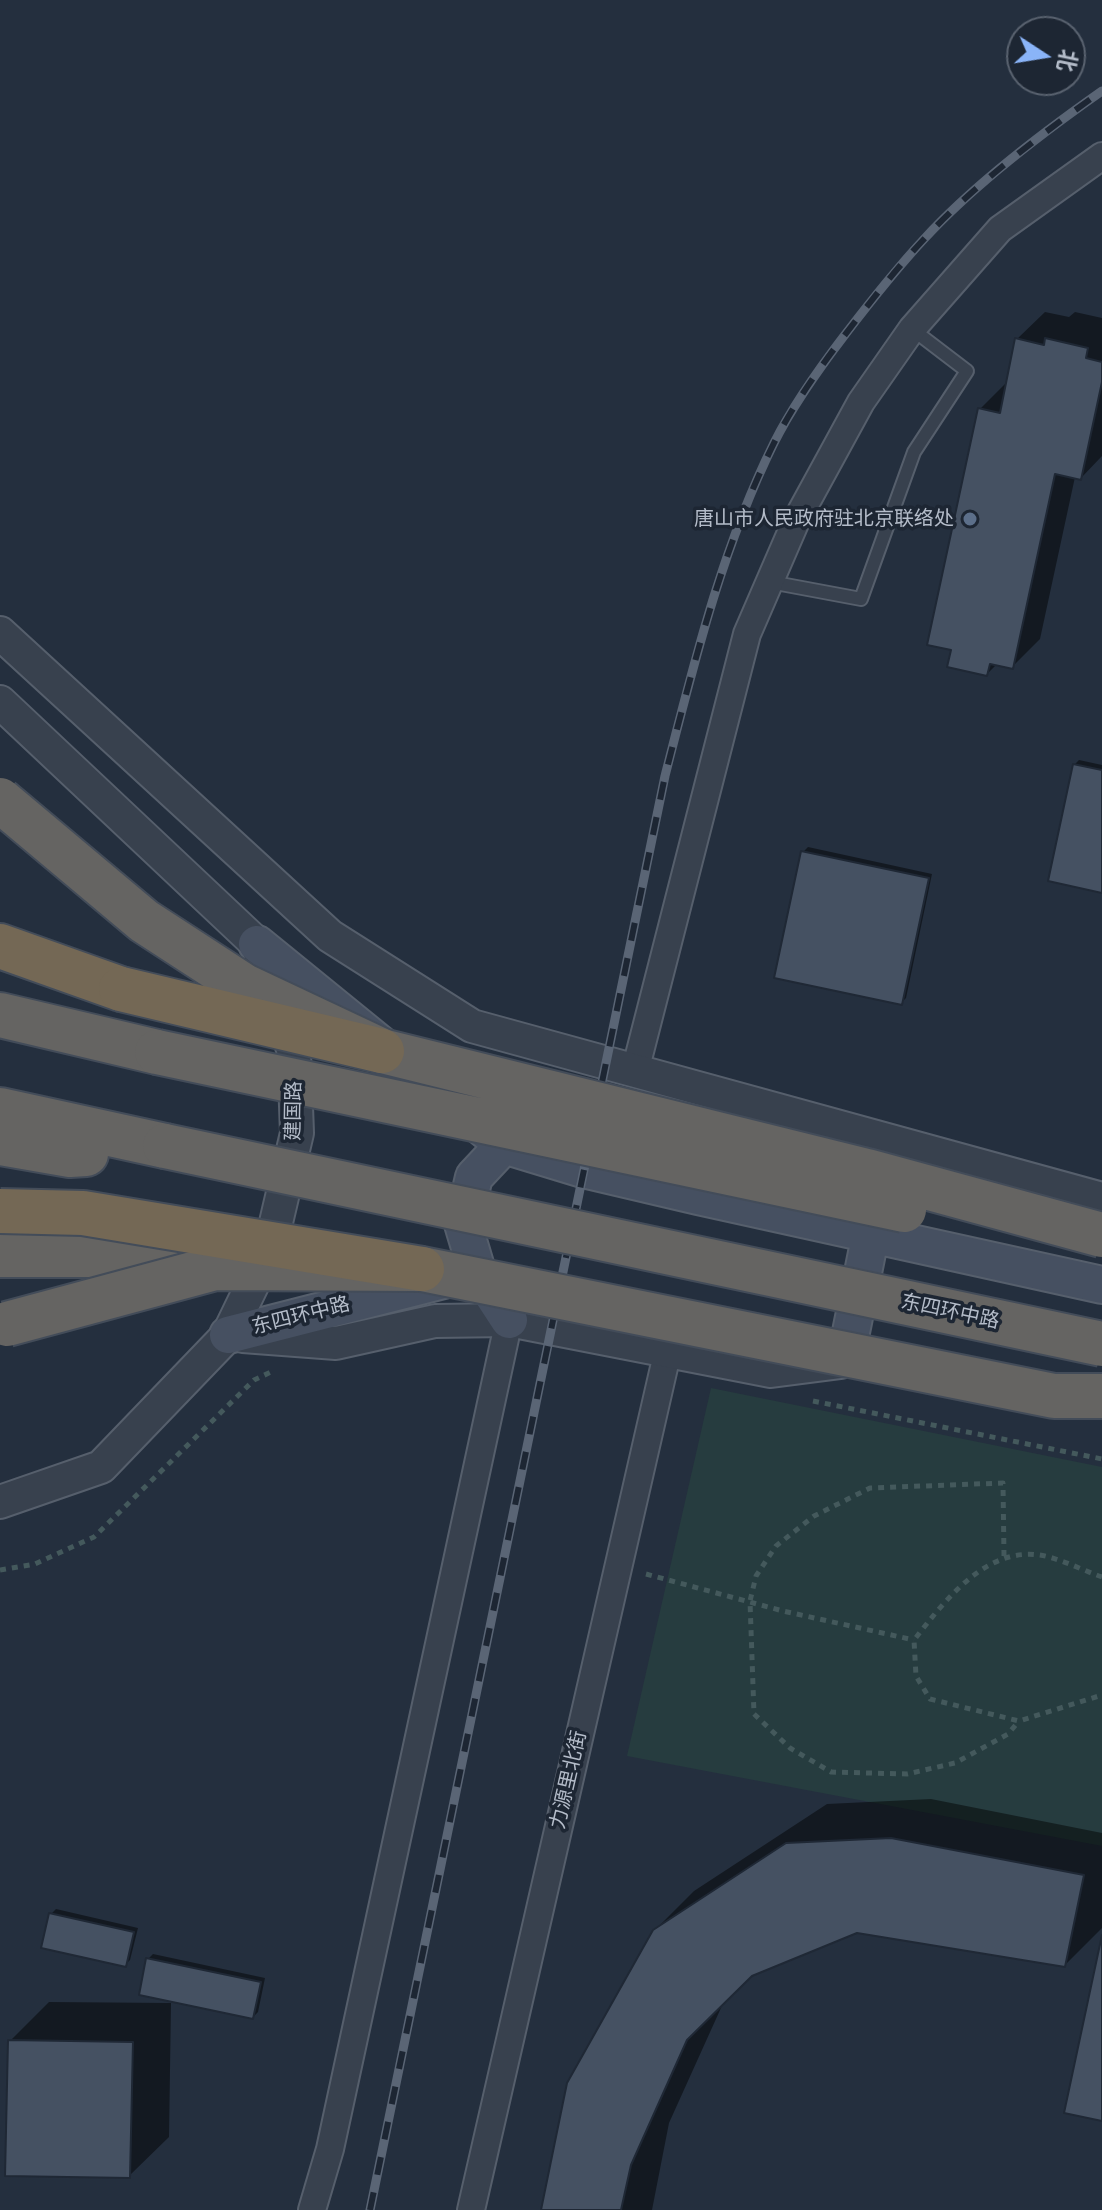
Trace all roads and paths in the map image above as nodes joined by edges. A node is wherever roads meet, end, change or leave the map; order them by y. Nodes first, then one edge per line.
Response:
1 (1102, 156) edge
2 (912, 329) junction
3 (770, 582) junction
4 (0, 633) edge
5 (0, 702) edge
6 (0, 800) edge
7 (257, 944) junction
8 (0, 946) edge
9 (0, 1009) edge
10 (0, 1015) edge
11 (43, 1026) junction
12 (382, 1051) junction
13 (635, 1071) junction
14 (0, 1110) edge
15 (0, 1143) edge
16 (504, 1145) junction
17 (165, 1146) junction
18 (1102, 1199) edge
19 (0, 1211) edge
20 (871, 1233) junction
21 (1102, 1235) edge
22 (1102, 1252) edge
23 (0, 1255) edge
24 (215, 1268) junction
25 (422, 1269) junction
26 (477, 1271) junction
27 (1102, 1285) edge
28 (509, 1320) junction
29 (0, 1327) edge
30 (228, 1335) junction
31 (850, 1337) junction
32 (1102, 1344) edge
33 (668, 1350) junction
34 (925, 1352) junction
35 (281, 1368) dead end
36 (1102, 1388) edge
37 (1102, 1396) edge
38 (801, 1398) dead end
39 (1102, 1459) edge
40 (0, 1502) edge
41 (1004, 1556) junction
42 (618, 1567) junction
43 (0, 1570) edge
44 (1102, 1577) edge
45 (750, 1601) junction
46 (914, 1640) junction
47 (1102, 1695) edge
48 (1019, 1721) junction
49 (312, 2210) edge
50 (471, 2210) edge

1 - 2 street
2 - 3 street
2 - 3 lane
3 - 13 street
4 - 13 street
5 - 7 street, 建国路
6 - 12 highway, bridge
7 - 16 main road
7 - 30 street, 建国路
8 - 12 highway, bridge
9 - 11 highway
10 - 11 highway
11 - 22 highway, bridge
12 - 21 highway, bridge
13 - 18 street
14 - 17 highway, 东四环中路
15 - 17 highway
16 - 20 main road
16 - 26 main road
17 - 32 highway, 东四环中路, bridge
19 - 25 highway, bridge
20 - 27 main road
20 - 31 main road
23 - 24 highway
24 - 25 highway, bridge
24 - 29 highway, bridge
25 - 37 highway, bridge
26 - 28 main road
26 - 30 main road, 东四环中路
26 - 31 main road, 东四环中路
28 - 30 street, 东四环中路
28 - 33 street, 东四环中路
28 - 49 street
30 - 40 street, 建国路
31 - 34 main road, 东四环中路
33 - 34 street, 东四环中路
33 - 42 street, 力源里北街
34 - 36 main road, 东四环中路
35 - 43 path
38 - 39 path
41 - 44 path
41 - 45 path
41 - 46 path
42 - 45 path
42 - 50 street, 力源里北街
45 - 46 path
45 - 48 path
46 - 48 path
47 - 48 path

